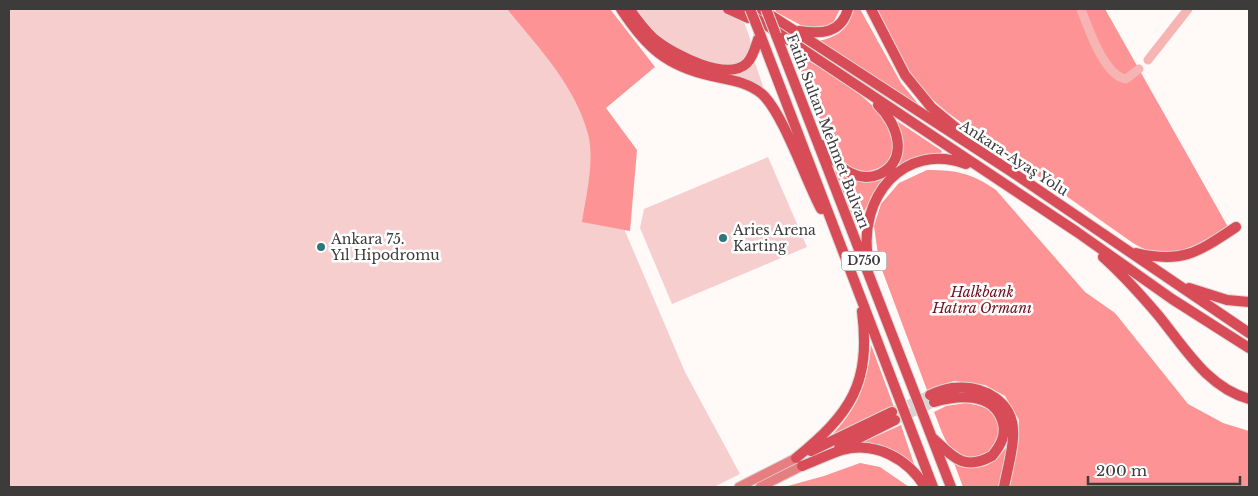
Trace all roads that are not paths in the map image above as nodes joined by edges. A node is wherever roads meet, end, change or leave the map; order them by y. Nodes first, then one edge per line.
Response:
1 (621, 9) edge
2 (630, 9) edge
3 (728, 9) edge
4 (742, 9) edge
5 (750, 9) edge
6 (761, 9) edge
7 (766, 9) edge
8 (848, 9) edge
9 (871, 9) edge
10 (765, 25) junction
11 (795, 31) junction
12 (760, 34) junction
13 (816, 136) junction
14 (1012, 172) junction
15 (990, 176) junction
16 (1236, 226) dead end
17 (1077, 232) junction
18 (839, 240) junction
19 (1130, 251) junction
20 (872, 281) junction
21 (1179, 285) junction
22 (859, 293) junction
23 (1249, 302) edge
24 (1249, 334) edge
25 (1249, 348) edge
26 (1249, 400) edge
27 (894, 416) tunnel mouth
28 (931, 436) junction
29 (799, 462) junction
30 (759, 484) edge
31 (739, 487) edge
32 (925, 487) edge
33 (933, 487) edge
34 (951, 487) edge
35 (1004, 487) edge

1 - 18 highway
2 - 12 highway
3 - 10 highway
4 - 10 highway
5 - 12 highway, Fatih Sultan Mehmet Bulvarı / D750, bridge
6 - 11 highway, Ankara-Ayaş Yolu
7 - 13 highway, Fatih Sultan Mehmet Bulvarı / D750, bridge
8 - 11 highway
9 - 14 highway
10 - 13 highway
10 - 15 highway, Ankara-Ayaş Yolu
11 - 14 highway, Ankara-Ayaş Yolu
12 - 18 highway, Fatih Sultan Mehmet Bulvarı / D750
13 - 20 highway, Fatih Sultan Mehmet Bulvarı / D750
14 - 19 highway, Ankara-Ayaş Yolu
15 - 17 highway, Ankara-Ayaş Yolu
15 - 20 highway
16 - 19 highway
17 - 25 highway, Ankara-Ayaş Yolu
17 - 26 highway
18 - 22 highway, Fatih Sultan Mehmet Bulvarı / D750
19 - 21 highway, Ankara-Ayaş Yolu
20 - 28 highway, Fatih Sultan Mehmet Bulvarı / D750
21 - 23 highway
21 - 24 highway, Ankara-Ayaş Yolu
22 - 29 highway
22 - 33 highway, Fatih Sultan Mehmet Bulvarı / D750
27 - 29 highway
28 - 34 highway, Fatih Sultan Mehmet Bulvarı / D750
28 - 35 highway
29 - 30 main road
29 - 32 highway
30 - 31 main road

